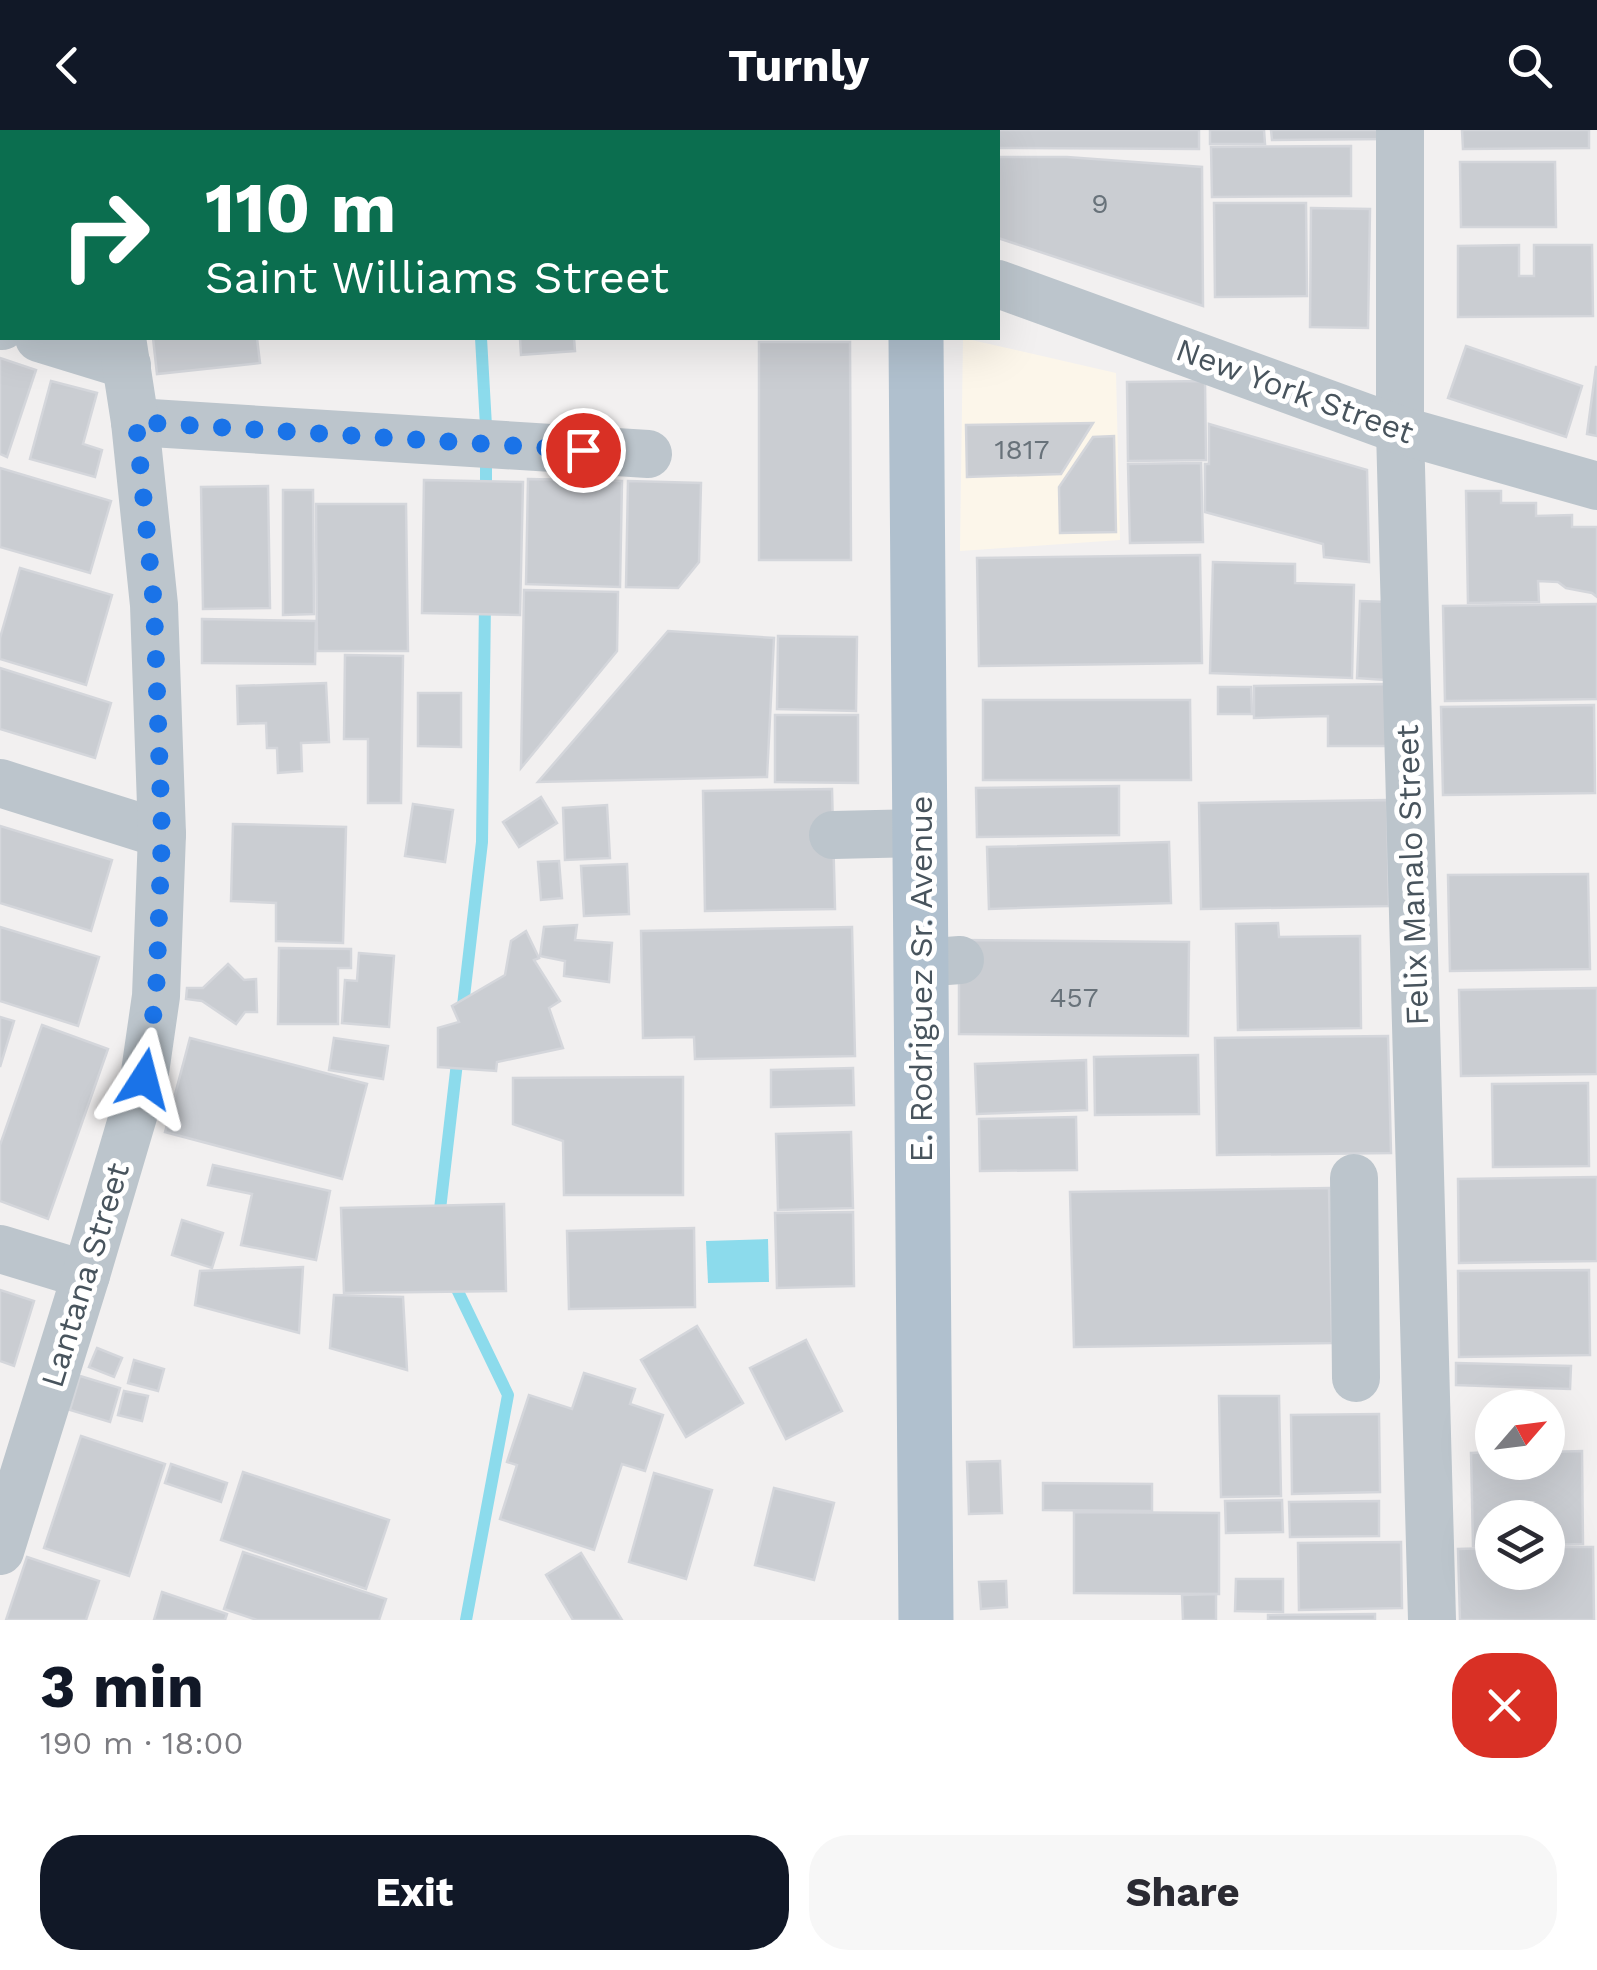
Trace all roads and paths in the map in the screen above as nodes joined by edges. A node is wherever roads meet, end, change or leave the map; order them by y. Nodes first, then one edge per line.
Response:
1 (1400, 130) edge
2 (1000, 285) edge
3 (52, 340) edge
4 (916, 340) edge
5 (125, 351) edge
6 (136, 422) junction
7 (1400, 430) junction
8 (648, 454) dead end
9 (1597, 486) edge
10 (0, 782) edge
11 (920, 833) junction
12 (162, 834) junction
13 (834, 835) dead end
14 (1354, 1178) dead end
15 (0, 1248) edge
16 (86, 1275) junction
17 (1356, 1378) dead end
18 (0, 1552) edge
19 (926, 1620) edge
20 (1432, 1620) edge

1 - 7 street, Felix Manalo Street
2 - 7 street, New York Street
3 - 5 street
4 - 11 main road, E. Rodriguez Sr. Avenue
5 - 6 street, Lantana Street
6 - 8 street
6 - 12 street, Lantana Street
7 - 9 street, New York Street
7 - 20 street, Felix Manalo Street
10 - 12 street
11 - 13 street
11 - 19 main road, E. Rodriguez Sr. Avenue
12 - 16 street, Lantana Street
14 - 17 street
15 - 16 street
16 - 18 street, Lantana Street

